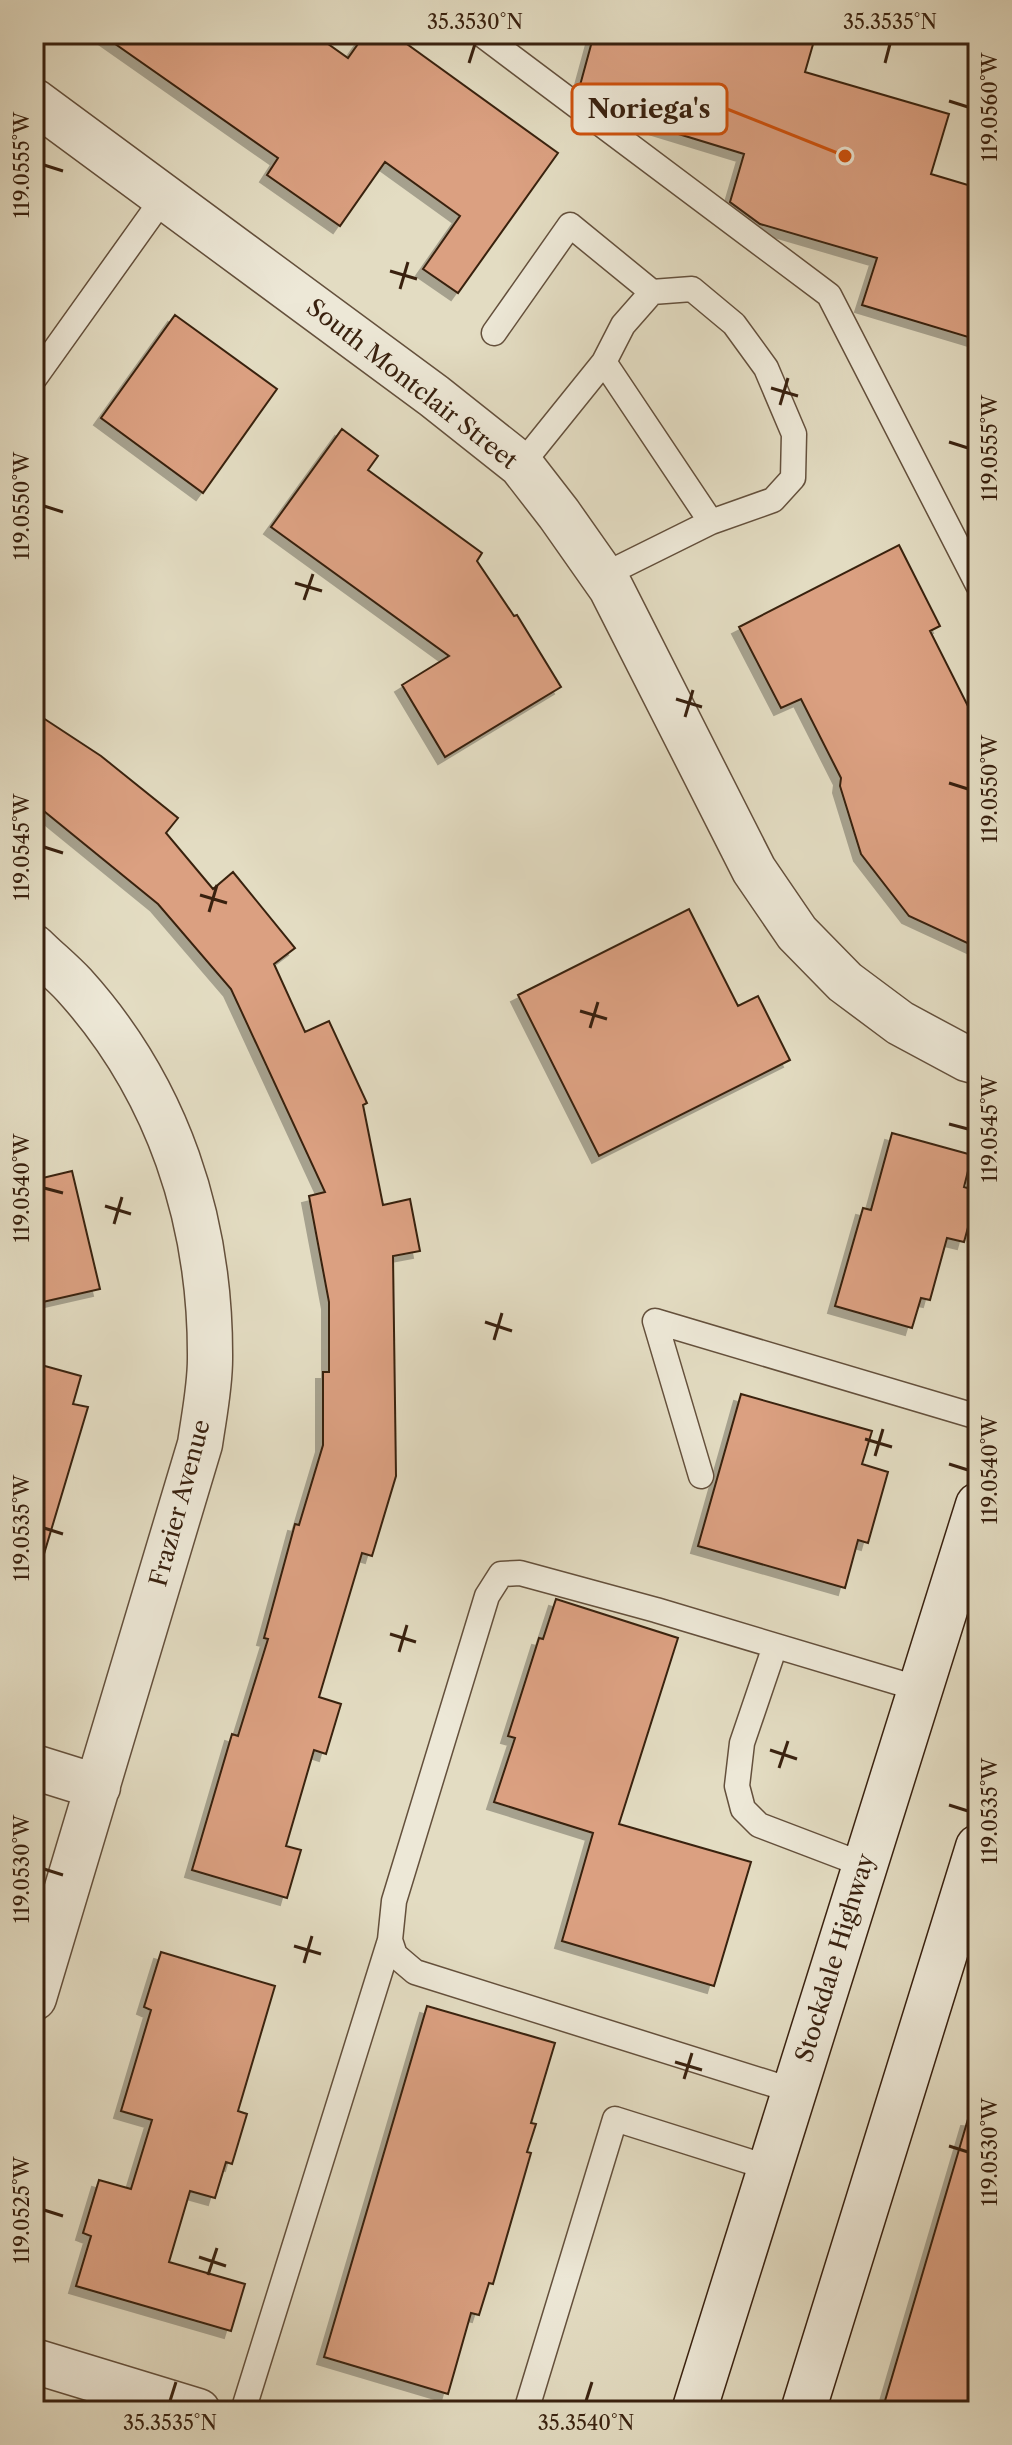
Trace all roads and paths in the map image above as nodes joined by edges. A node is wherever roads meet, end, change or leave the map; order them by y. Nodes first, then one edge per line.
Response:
1 (481, 34) edge
2 (34, 101) edge
3 (164, 197) junction
4 (652, 292) junction
5 (494, 333) dead end
6 (604, 362) junction
7 (34, 379) edge
8 (521, 465) junction
9 (711, 522) junction
10 (602, 576) junction
11 (978, 585) edge
12 (34, 947) edge
13 (978, 1062) edge
14 (978, 1417) edge
15 (701, 1476) dead end
16 (978, 1505) edge
17 (775, 1646) junction
18 (920, 1689) junction
19 (34, 1767) edge
20 (98, 1787) junction
21 (978, 1847) edge
22 (864, 1865) junction
23 (390, 1940) junction
24 (34, 1998) edge
25 (794, 2091) junction
26 (770, 2168) junction
27 (34, 2361) edge
28 (198, 2411) edge
29 (243, 2411) edge
30 (526, 2411) edge
31 (694, 2411) edge
32 (803, 2411) edge

1 - 11 lane
2 - 3 street, South Montclair Street
3 - 7 lane
3 - 8 street, South Montclair Street
4 - 5 lane
4 - 6 lane
4 - 9 lane
6 - 8 lane
6 - 9 lane
8 - 10 street, South Montclair Street
9 - 10 lane
10 - 13 street, South Montclair Street
12 - 20 street, Frazier Avenue
14 - 15 lane
16 - 18 street, Stockdale Highway
17 - 18 lane
17 - 22 lane
17 - 23 lane
18 - 22 street, Stockdale Highway
19 - 20 street
20 - 24 street, Frazier Avenue
21 - 32 street
22 - 25 street, Stockdale Highway
23 - 25 lane
23 - 29 lane
25 - 26 street, Stockdale Highway
26 - 30 lane
26 - 31 street, Stockdale Highway
27 - 28 street

